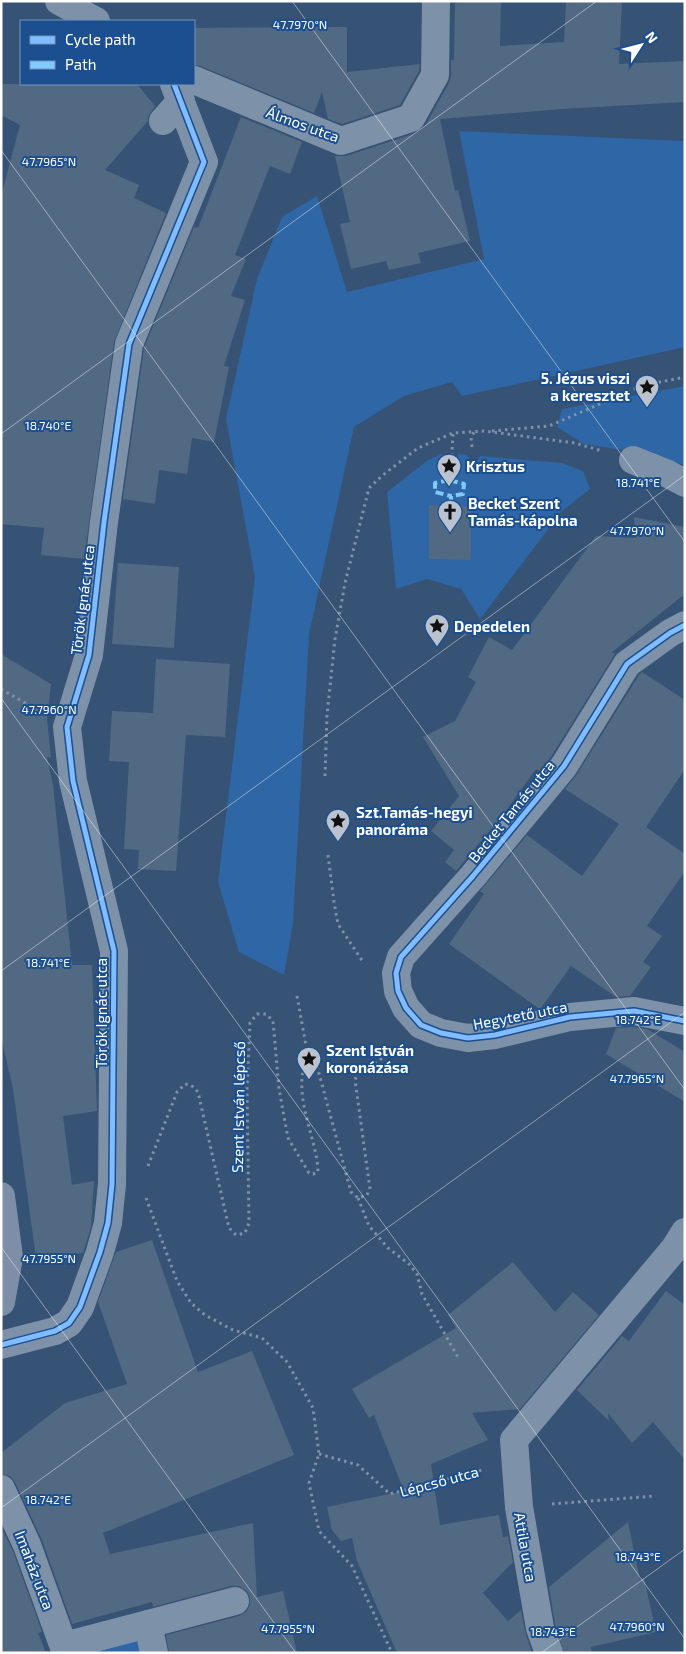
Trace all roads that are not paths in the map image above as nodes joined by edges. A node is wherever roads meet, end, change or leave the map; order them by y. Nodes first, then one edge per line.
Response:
1 (60, 1) edge
2 (436, 1) edge
3 (94, 20) edge
4 (178, 97) edge
5 (633, 460) road end
6 (685, 483) edge
7 (685, 625) edge
8 (685, 1021) edge
9 (421, 1024) joint
10 (1, 1196) edge
11 (685, 1232) edge
12 (1, 1302) edge
13 (1, 1345) edge
14 (1, 1489) edge
15 (235, 1601) dead end
16 (148, 1624) junction
17 (65, 1649) edge
18 (154, 1653) edge
19 (549, 1653) edge

1 - 3 street
2 - 4 street, Álmos utca
4 - 13 street, Török Ignác utca
5 - 6 street
7 - 9 street, Becket Tamás utca
8 - 9 street, Hegytető utca
10 - 12 main road
11 - 19 street, Attila utca
14 - 17 street, Imaház utca
15 - 16 street
16 - 17 street
16 - 18 street

